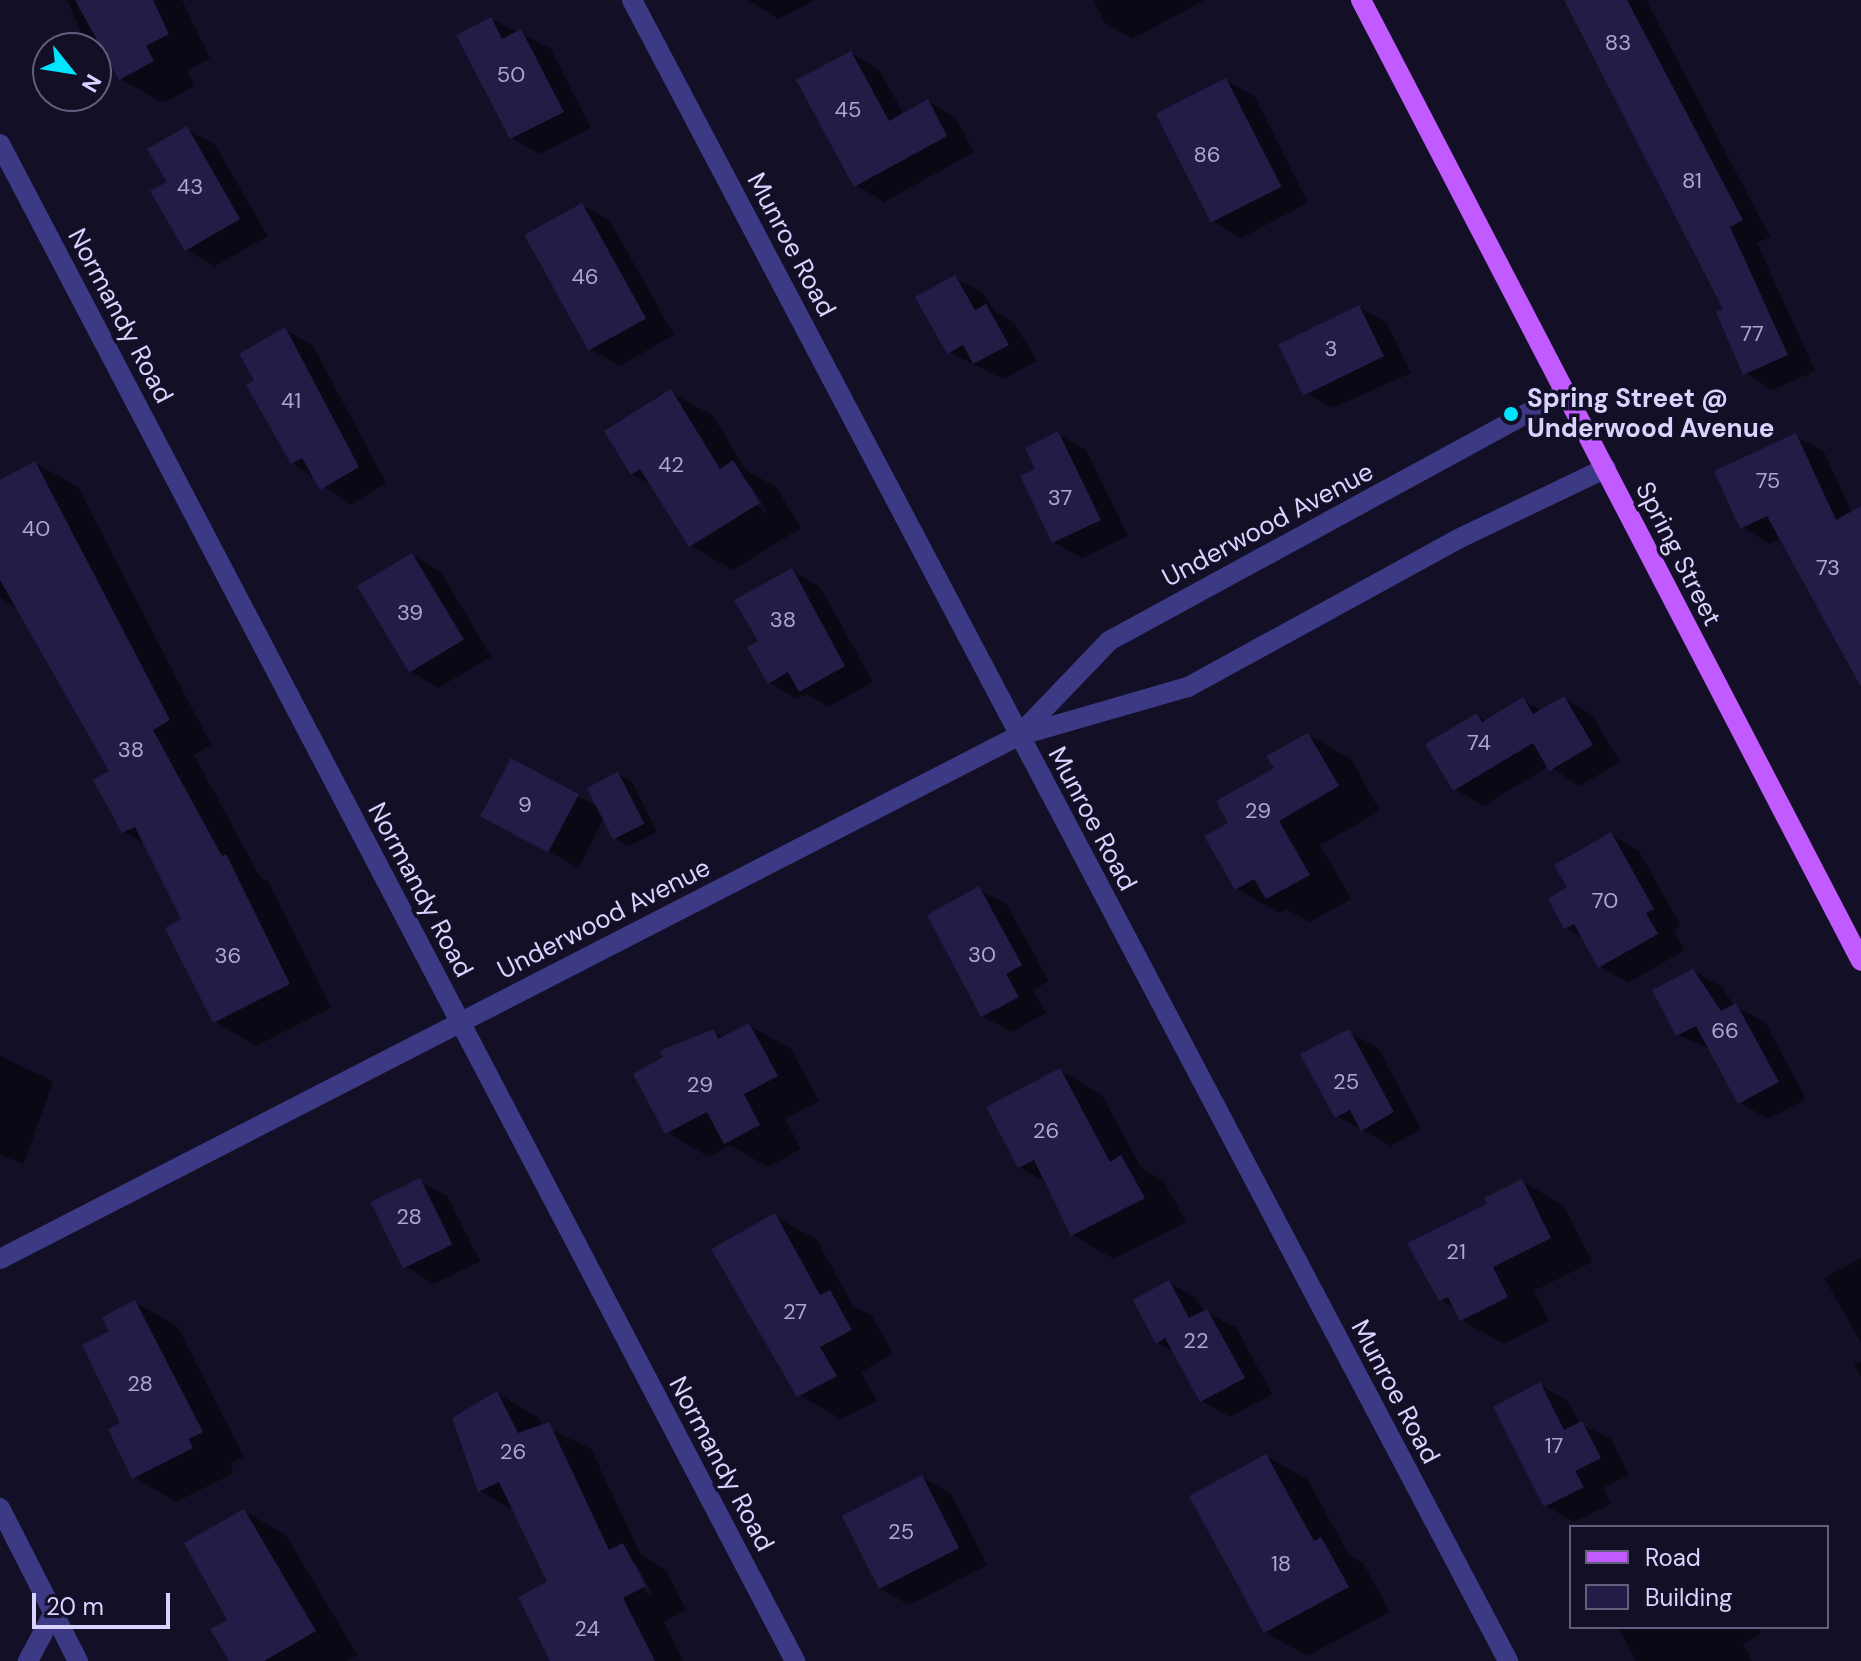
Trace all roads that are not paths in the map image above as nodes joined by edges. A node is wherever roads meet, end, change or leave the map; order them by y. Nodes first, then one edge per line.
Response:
1 (632, 0) edge
2 (1361, 0) edge
3 (0, 144) edge
4 (1566, 392) junction
5 (1606, 468) junction
6 (1018, 736) junction
7 (1861, 961) edge
8 (460, 1022) junction
9 (0, 1259) edge
10 (0, 1508) edge
11 (53, 1614) junction
12 (28, 1661) edge
13 (78, 1661) edge
14 (795, 1661) edge
15 (1508, 1661) edge

1 - 6 street, Munroe Road
2 - 4 main road, Spring Street
3 - 8 street, Normandy Road
4 - 5 main road, Spring Street
4 - 6 street, Underwood Avenue
5 - 6 street, Underwood Avenue
5 - 7 main road, Spring Street
6 - 8 street, Underwood Avenue
6 - 15 street, Munroe Road
8 - 9 street, Underwood Avenue
8 - 14 street, Normandy Road
10 - 11 street
11 - 12 street
11 - 13 street

